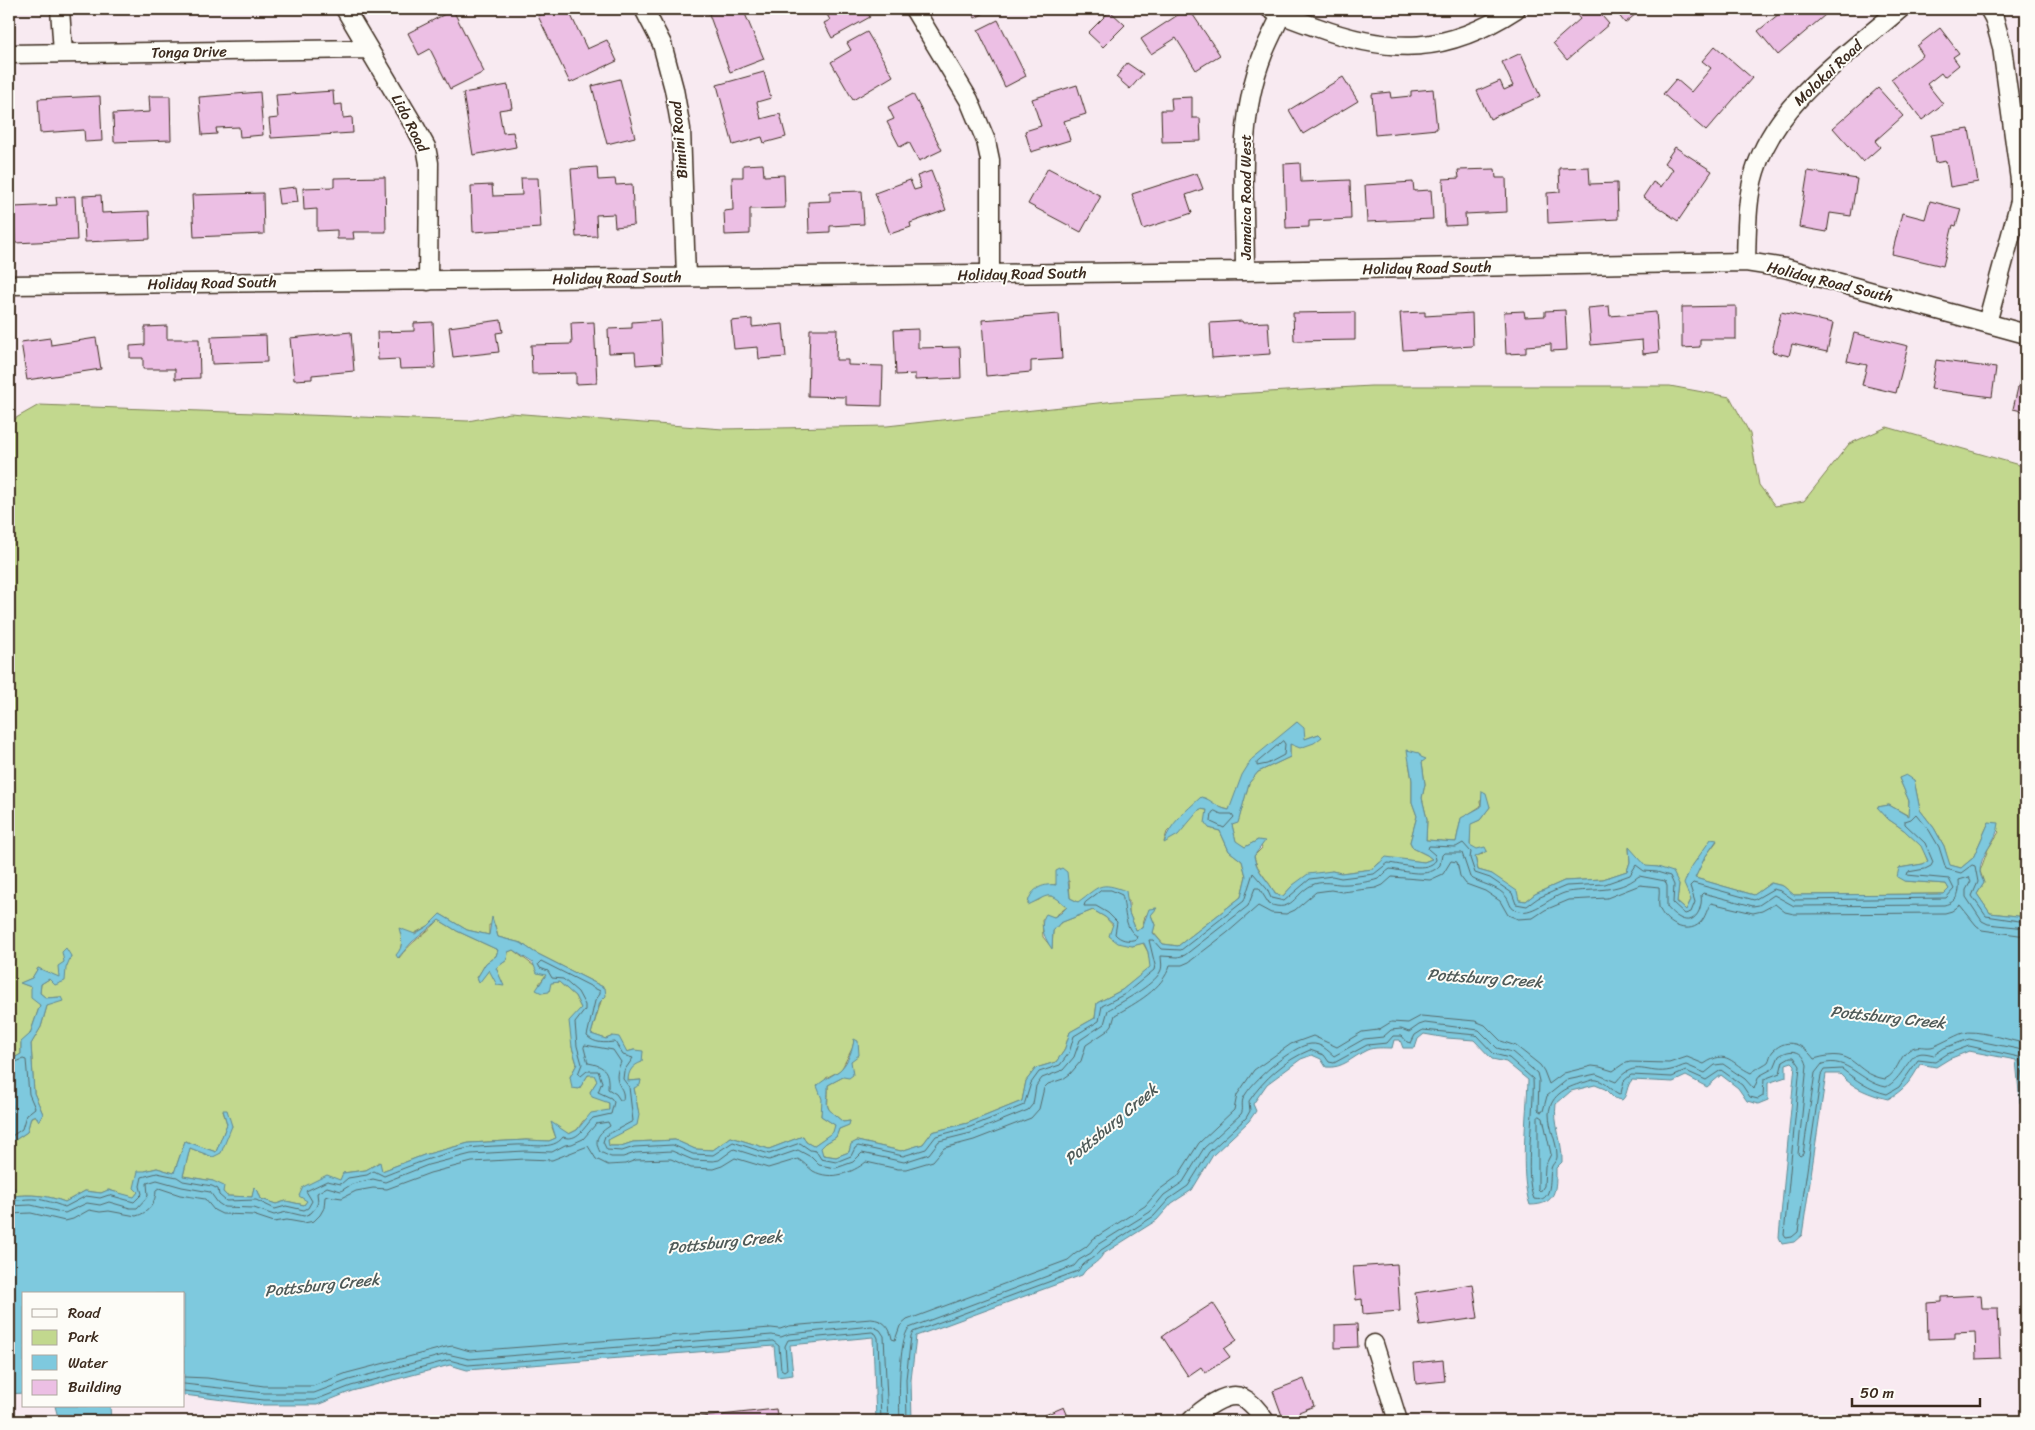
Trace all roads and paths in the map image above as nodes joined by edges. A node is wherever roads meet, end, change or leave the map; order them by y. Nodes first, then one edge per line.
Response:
1 (60, 9) edge
2 (345, 9) edge
3 (644, 9) edge
4 (914, 9) edge
5 (1516, 9) edge
6 (1900, 9) edge
7 (1989, 9) edge
8 (1279, 11) edge
9 (368, 50) junction
10 (64, 53) junction
11 (9, 54) edge
12 (1746, 262) junction
13 (1245, 271) junction
14 (990, 274) junction
15 (686, 277) junction
16 (428, 281) junction
17 (9, 285) edge
18 (1987, 323) junction
19 (2026, 334) edge
20 (1374, 1344) dead end
21 (1191, 1421) edge
22 (1266, 1421) edge
23 (1398, 1421) edge

1 - 10 street
2 - 9 street, Lido Road
3 - 15 street, Bimini Road
4 - 14 street
5 - 8 street
6 - 12 street, Molokai Road
7 - 18 street
8 - 13 street, Jamaica Road West
9 - 10 street, Tonga Drive
9 - 16 street, Lido Road
10 - 11 street, Tonga Drive
12 - 13 street, Holiday Road South
12 - 18 street, Holiday Road South
13 - 14 street, Holiday Road South
14 - 15 street, Holiday Road South
15 - 16 street, Holiday Road South
16 - 17 street, Holiday Road South
18 - 19 street, Holiday Road South
20 - 23 street
21 - 22 street

